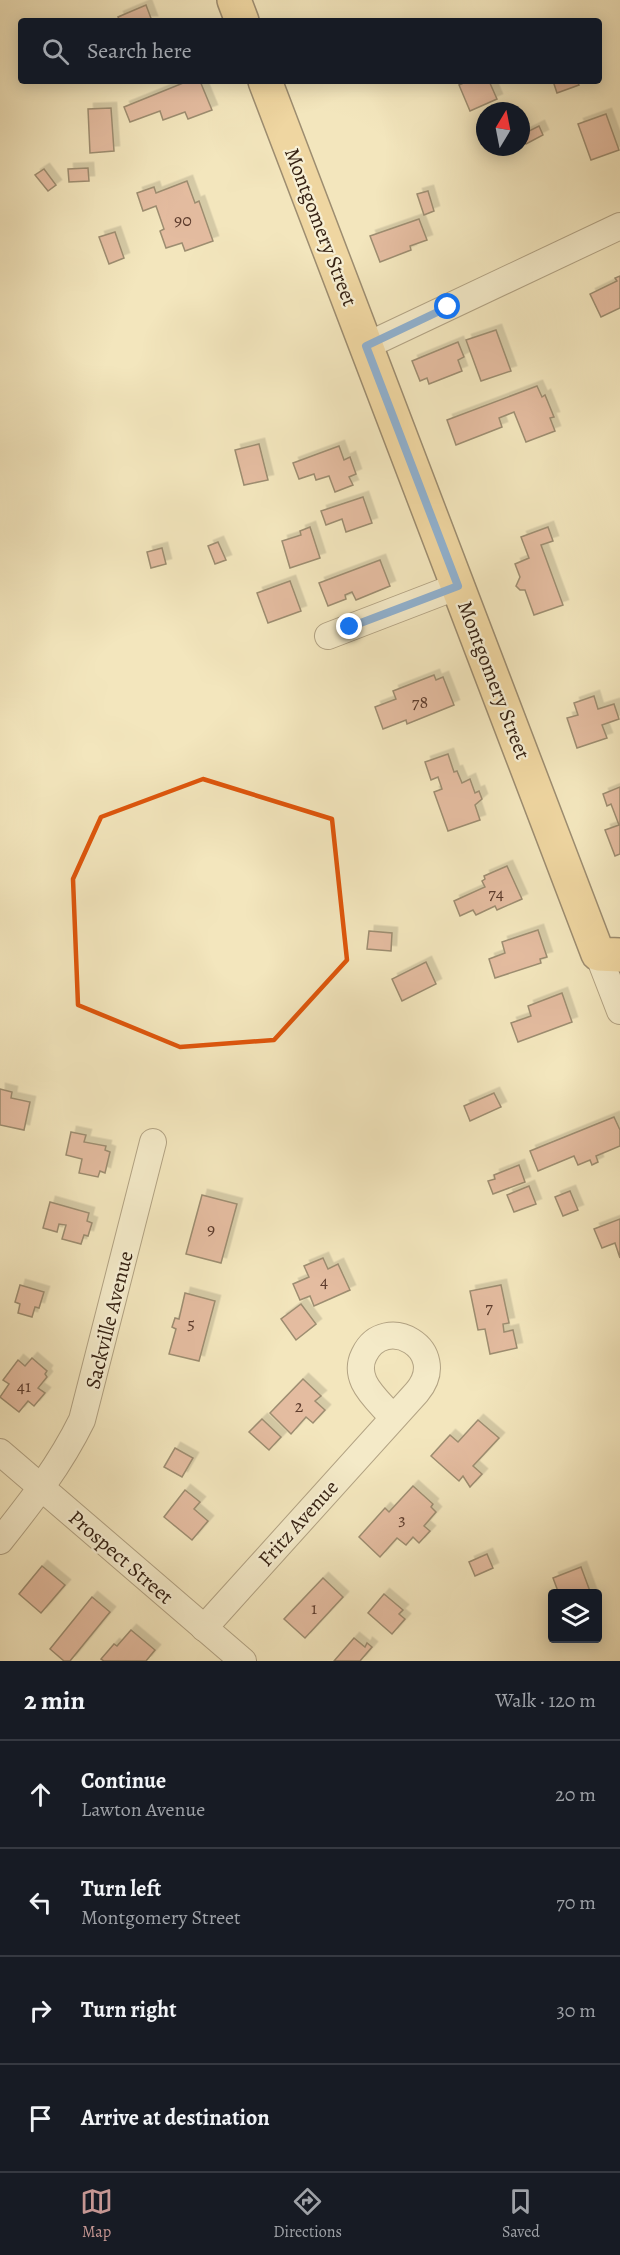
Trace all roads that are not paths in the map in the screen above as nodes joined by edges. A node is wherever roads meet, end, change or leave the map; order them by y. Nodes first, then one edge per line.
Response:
1 (234, 0) edge
2 (241, 18) edge
3 (266, 84) edge
4 (620, 226) edge
5 (366, 346) junction
6 (458, 586) junction
7 (328, 636) dead end
8 (609, 954) edge
9 (620, 1011) edge
10 (153, 1142) dead end
11 (393, 1418) dead end
12 (0, 1452) edge
13 (42, 1488) junction
14 (0, 1541) edge
15 (204, 1628) junction
16 (228, 1656) edge

1 - 2 main road
3 - 5 main road, Montgomery Street
4 - 5 street
5 - 6 main road, Montgomery Street
6 - 7 street
6 - 8 main road, Montgomery Street
8 - 9 street, Montgomery Street
10 - 13 street, Sackville Avenue
11 - 15 street, Fritz Avenue
12 - 13 street, Prospect Street
13 - 14 street, Sackville Avenue
13 - 15 street, Prospect Street
15 - 16 street, Prospect Street

